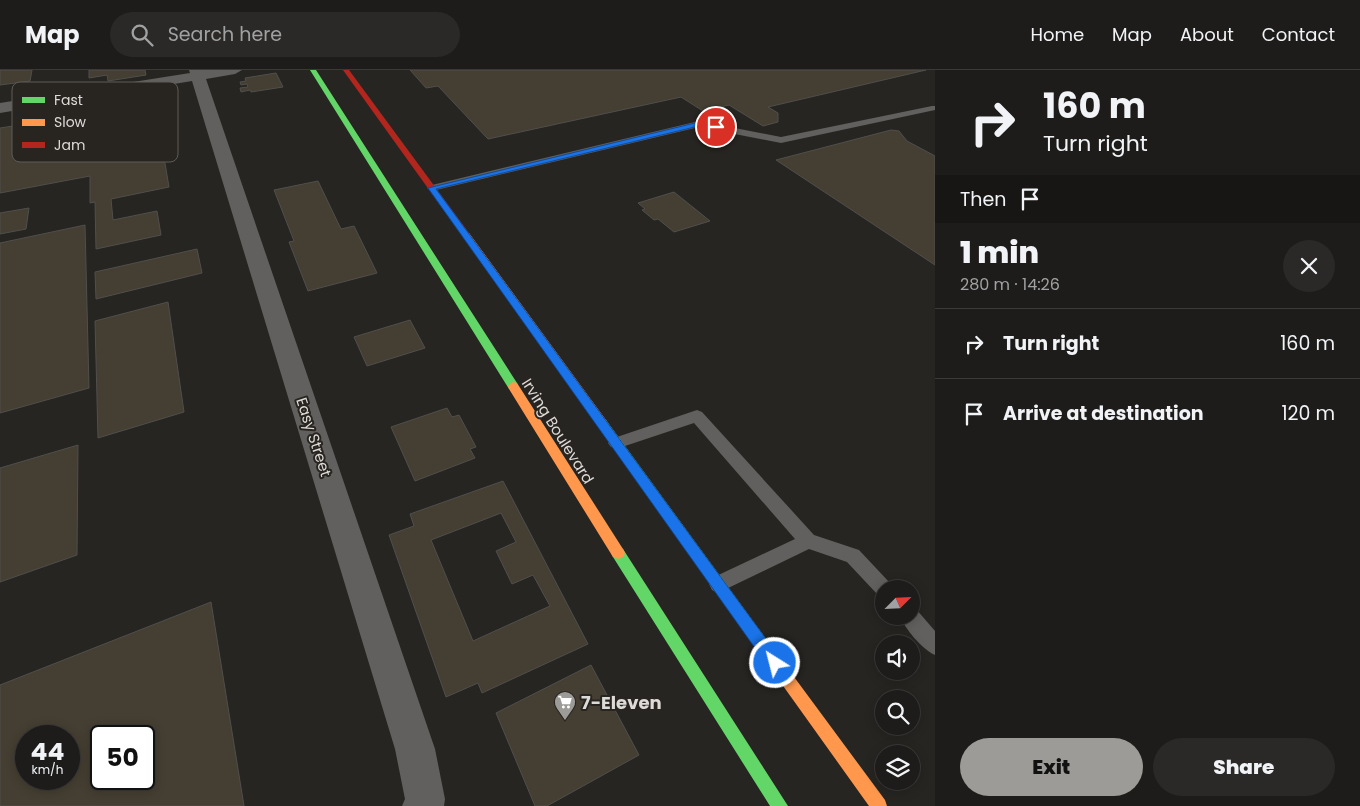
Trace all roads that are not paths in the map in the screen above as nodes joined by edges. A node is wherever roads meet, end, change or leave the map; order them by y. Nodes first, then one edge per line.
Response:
1 (234, 70) edge
2 (313, 70) edge
3 (346, 70) edge
4 (197, 73) edge
5 (146, 82) edge
6 (934, 108) edge
7 (432, 188) junction
8 (435, 234) dead end
9 (418, 238) junction
10 (616, 443) junction
11 (808, 541) junction
12 (876, 580) edge
13 (718, 584) junction
14 (917, 625) edge
15 (935, 645) edge
16 (423, 806) edge
17 (780, 806) edge
18 (879, 806) edge

1 - 4 street
2 - 9 main road, Irving Boulevard
3 - 7 main road
4 - 5 street
4 - 16 street, Easy Street
6 - 7 lane
7 - 10 main road
8 - 9 main road
9 - 17 main road, Irving Boulevard
10 - 11 lane
10 - 13 main road
11 - 12 lane
11 - 13 lane
13 - 18 main road
14 - 15 lane

